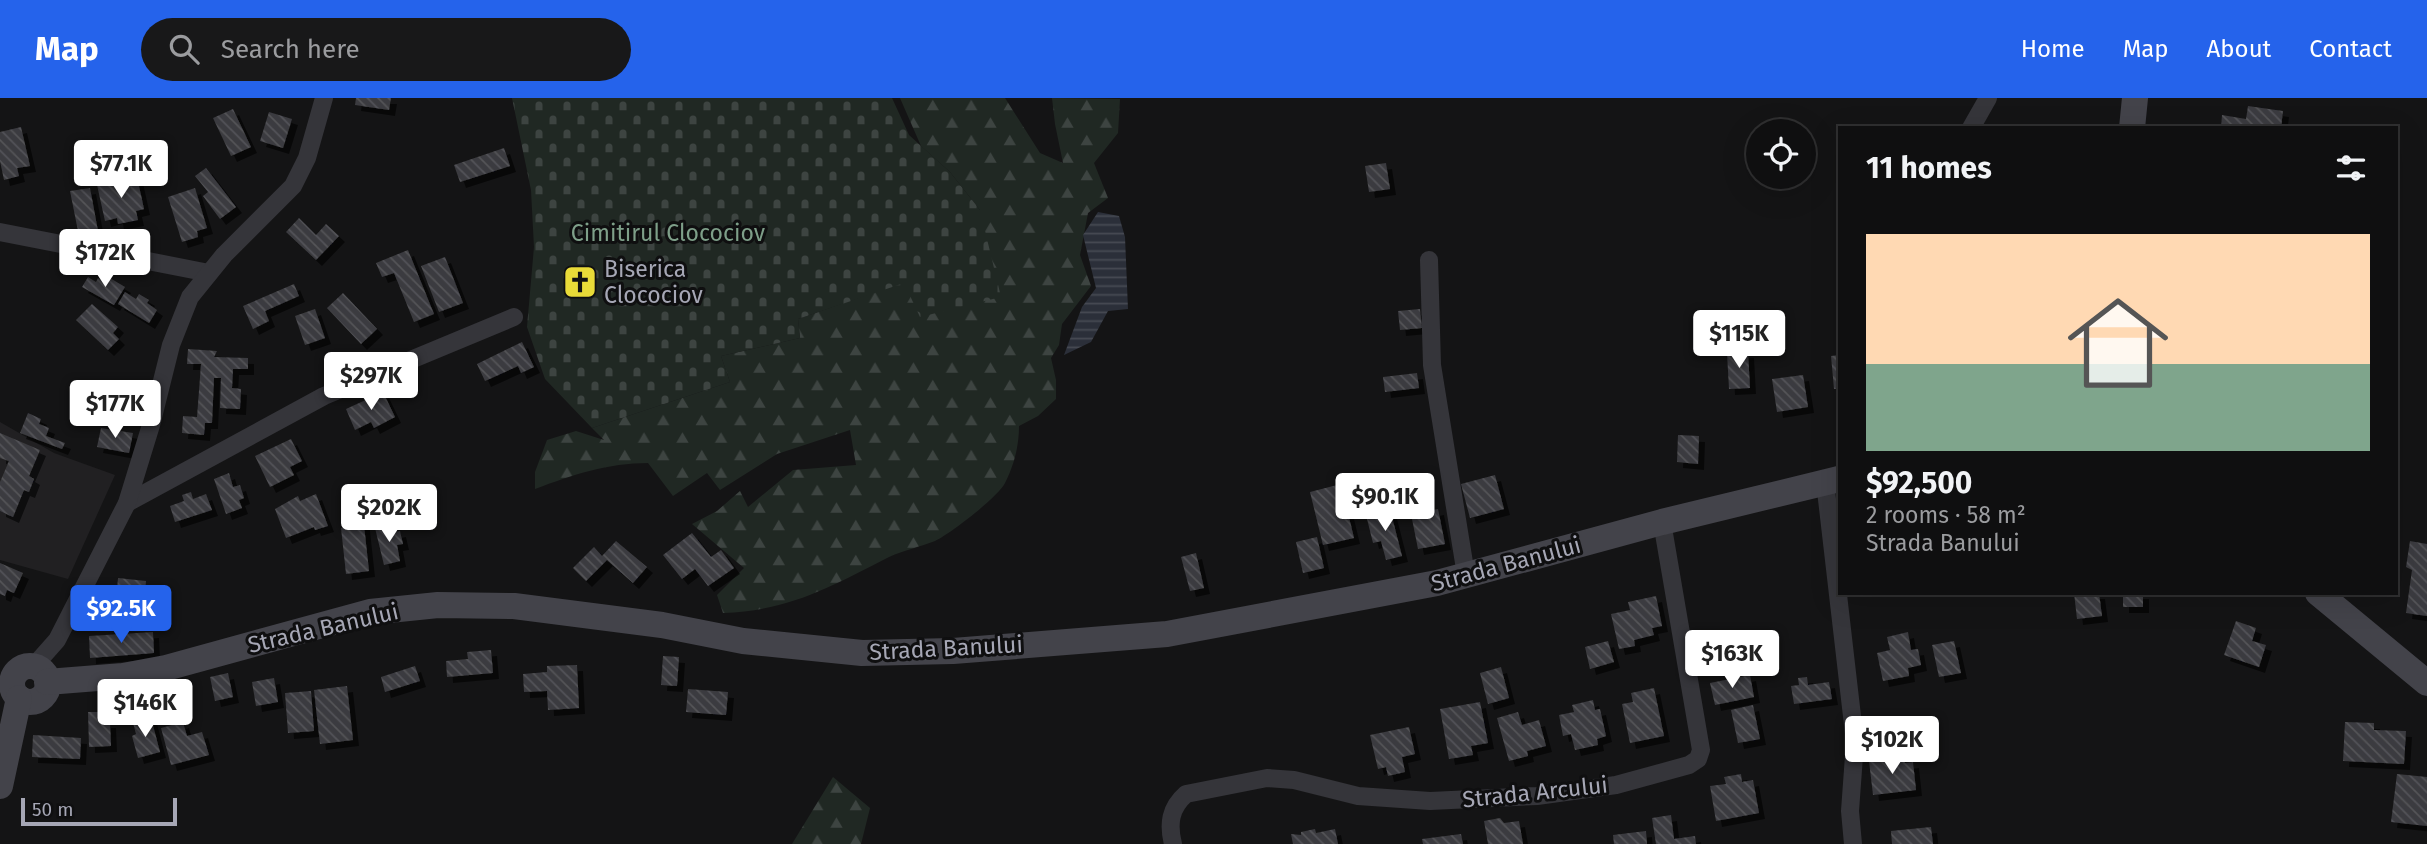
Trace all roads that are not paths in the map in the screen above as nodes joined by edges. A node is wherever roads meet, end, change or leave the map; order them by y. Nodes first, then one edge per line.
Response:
1 (324, 98) edge
2 (1988, 98) edge
3 (2135, 98) edge
4 (1973, 126) edge
5 (2132, 126) edge
6 (0, 232) edge
7 (1429, 260) dead end
8 (209, 273) junction
9 (514, 317) dead end
10 (1832, 480) edge
11 (127, 503) junction
12 (1662, 522) junction
13 (1838, 548) edge
14 (1466, 575) junction
15 (1842, 595) edge
16 (2320, 595) edge
17 (23, 680) edge
18 (2427, 683) edge
19 (0, 786) edge
20 (1173, 844) edge
21 (1853, 844) edge

1 - 8 street
2 - 4 street
3 - 5 street
6 - 8 street
7 - 14 street
8 - 11 street
9 - 11 street
10 - 12 street, Strada Banului
10 - 13 street
11 - 17 street
12 - 14 street, Strada Banului
12 - 20 street, Strada Arcului
14 - 17 street, Strada Banului
15 - 21 street
16 - 18 street
17 - 19 street

